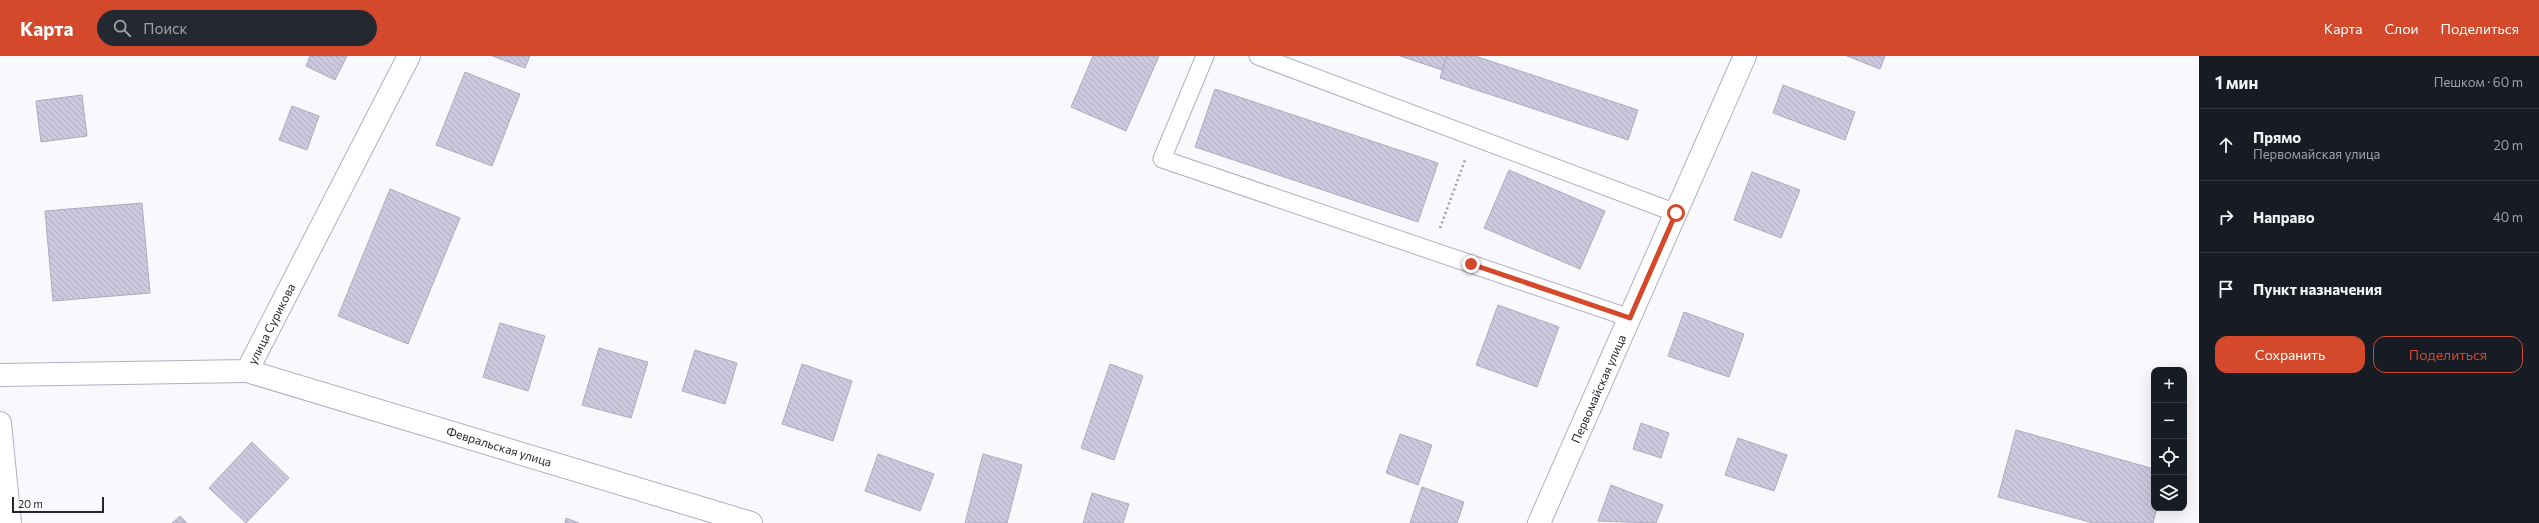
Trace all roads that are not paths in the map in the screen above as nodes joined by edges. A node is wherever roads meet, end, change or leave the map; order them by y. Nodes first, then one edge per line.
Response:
1 (409, 56) edge
2 (1205, 56) edge
3 (1258, 56) edge
4 (1745, 56) edge
5 (1676, 213) junction
6 (1630, 318) junction
7 (247, 371) junction
8 (0, 375) edge
9 (0, 423) edge
10 (10, 523) edge
11 (751, 523) edge
12 (1539, 523) edge

1 - 7 street, улица Сурикова
2 - 6 lane
3 - 5 lane
4 - 5 street, Первомайская улица
5 - 6 street, Первомайская улица
6 - 12 street, Первомайская улица
7 - 8 street, улица Сурикова
7 - 11 street, Февральская улица
9 - 10 street

